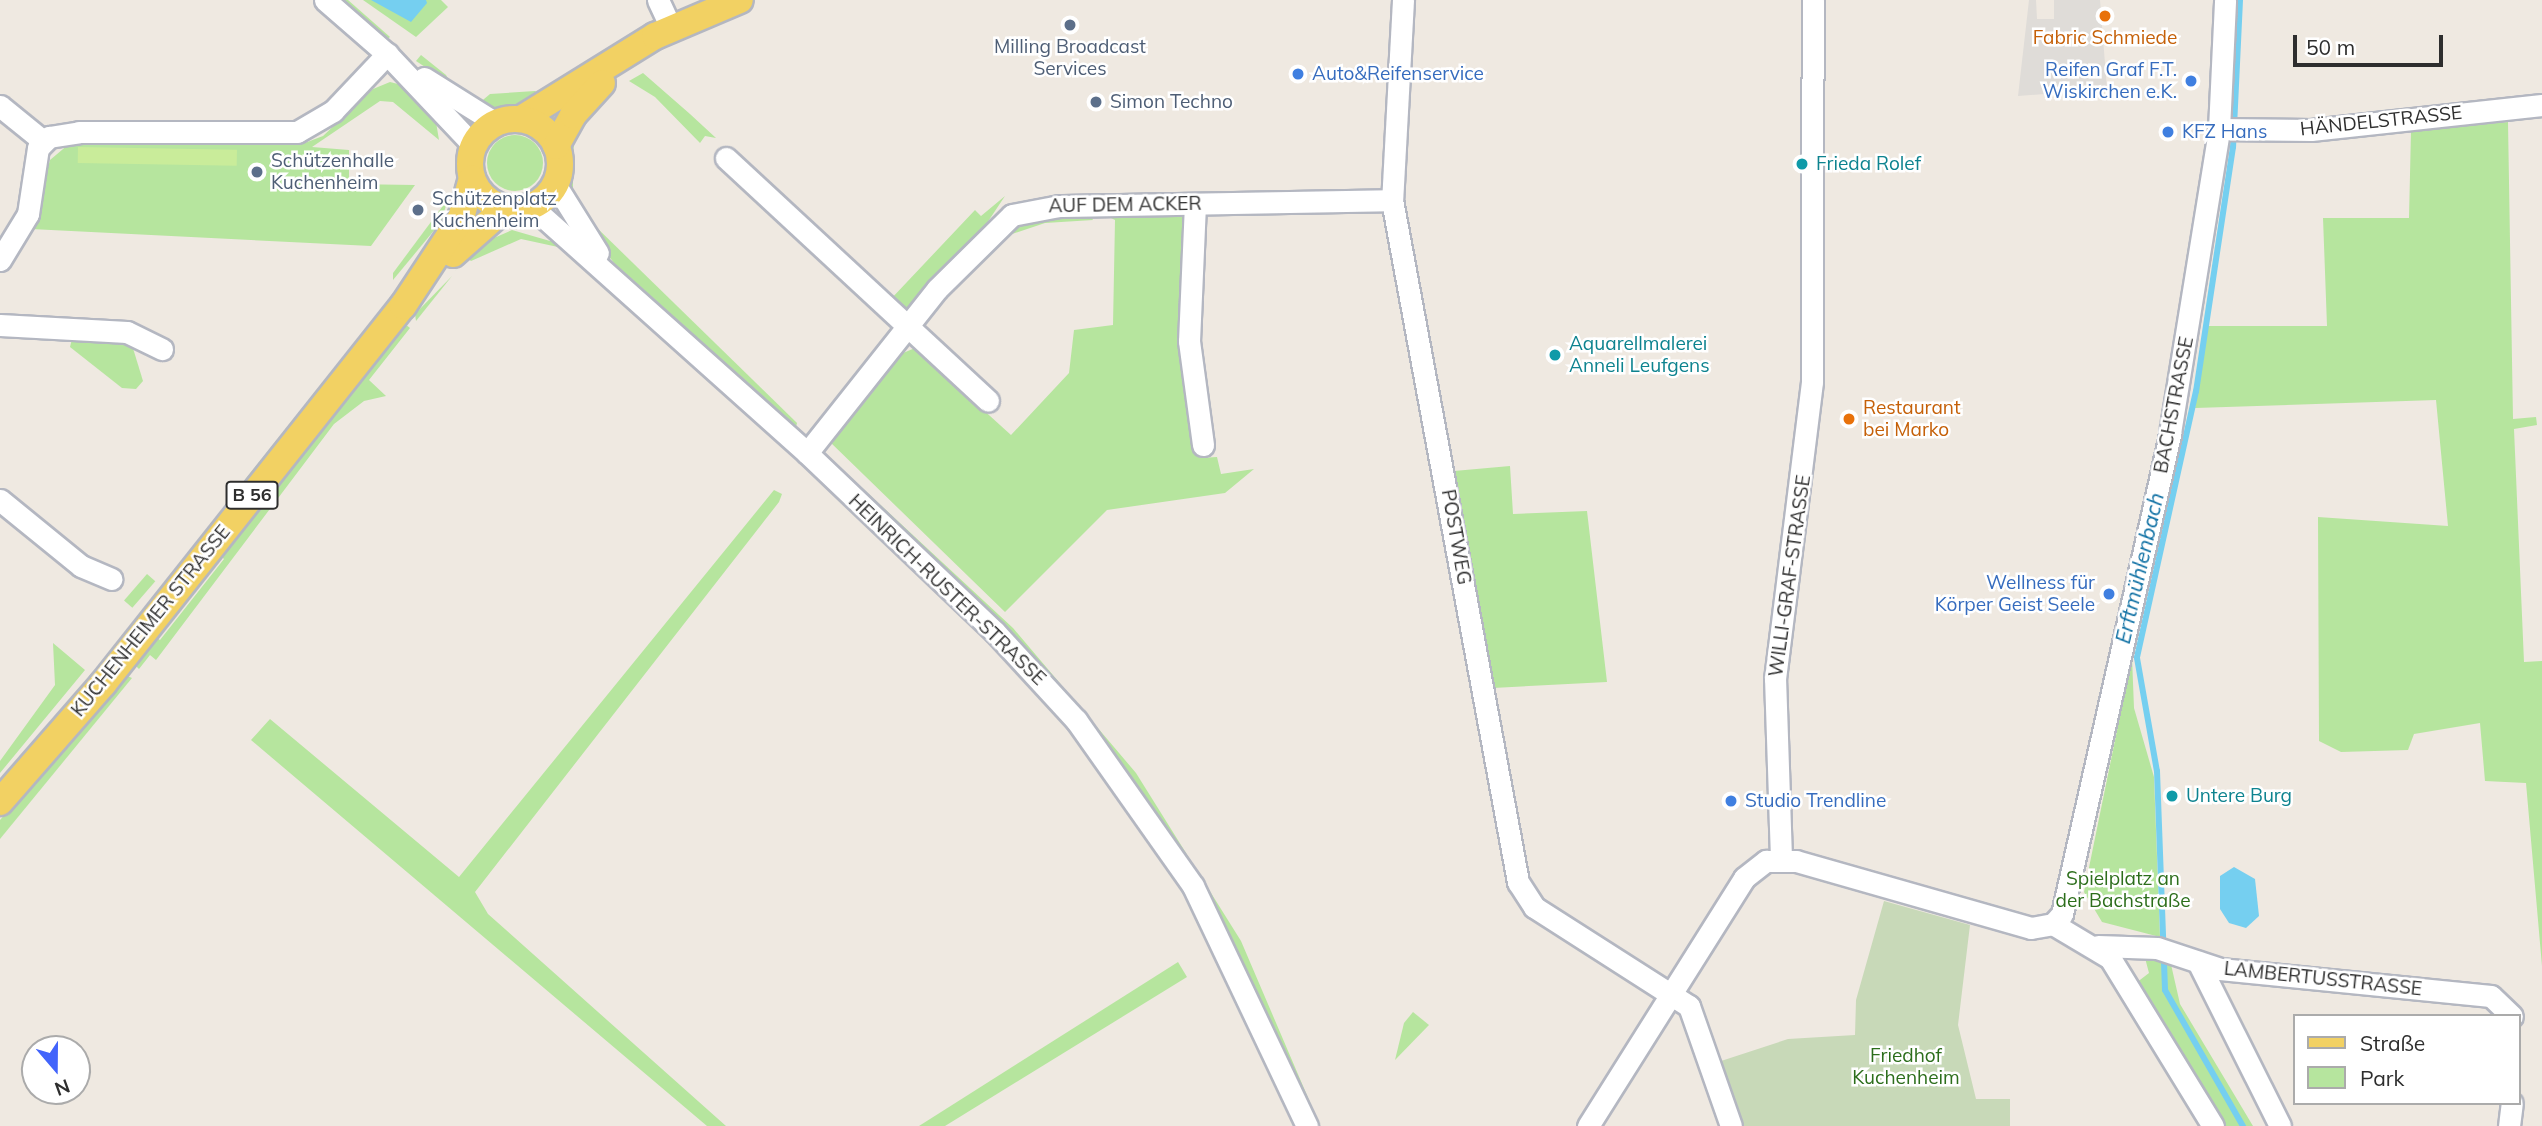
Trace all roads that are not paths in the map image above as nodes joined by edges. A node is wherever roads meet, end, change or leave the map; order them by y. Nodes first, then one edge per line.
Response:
1 (325, 0) edge
2 (659, 0) edge
3 (1403, 0) edge
4 (1813, 0) edge
5 (2225, 0) edge
6 (727, 2) edge
7 (671, 28) junction
8 (387, 54) junction
9 (620, 59) junction
10 (2542, 104) edge
11 (0, 106) edge
12 (509, 121) junction
13 (2229, 130) junction
14 (50, 137) junction
15 (474, 146) junction
16 (556, 146) junction
17 (726, 158) dead end
18 (472, 178) junction
19 (555, 184) junction
20 (1392, 200) junction
21 (1195, 204) junction
22 (518, 207) junction
23 (0, 260) edge
24 (625, 287) junction
25 (403, 306) junction
26 (0, 325) edge
27 (908, 326) junction
28 (162, 349) dead end
29 (988, 401) dead end
30 (1203, 445) dead end
31 (807, 453) junction
32 (0, 500) edge
33 (111, 579) dead end
34 (0, 802) edge
35 (1781, 858) junction
36 (2053, 924) junction
37 (2098, 946) junction
38 (2198, 962) junction
39 (1672, 994) junction
40 (2510, 1011) edge
41 (2512, 1105) edge
42 (1307, 1126) edge
43 (1588, 1126) edge
44 (1731, 1126) edge
45 (2213, 1126) edge
46 (2280, 1126) edge
47 (2509, 1126) edge

1 - 8 street
2 - 7 street
3 - 20 street, POSTWEG
4 - 35 street, WILLI-GRAF-STRASSE
5 - 13 street, BACHSTRASSE
6 - 7 main road
7 - 9 main road
8 - 12 street
8 - 14 street
8 - 15 street
9 - 12 main road
9 - 16 main road
10 - 13 street, HÄNDELSTRASSE
11 - 14 street
12 - 15 main road
12 - 16 main road
13 - 36 street, BACHSTRASSE
14 - 23 street
15 - 18 main road
16 - 19 main road
17 - 27 street
18 - 22 main road
18 - 25 main road, KUCHENHEIMER STRASSE / B 56
19 - 22 main road
19 - 24 street, HEINRICH-RUSTER-STRASSE
20 - 21 street, AUF DEM ACKER
20 - 39 street, POSTWEG
21 - 27 street, AUF DEM ACKER
21 - 30 street
22 - 24 street, HEINRICH-RUSTER-STRASSE
22 - 25 main road, KUCHENHEIMER STRASSE / B 56
24 - 31 street, HEINRICH-RUSTER-STRASSE
25 - 34 main road, KUCHENHEIMER STRASSE / B 56
26 - 28 street
27 - 29 street
27 - 31 street, AUF DEM ACKER
31 - 42 street, HEINRICH-RUSTER-STRASSE
32 - 33 street
35 - 36 street
35 - 39 street
36 - 37 street, LAMBERTUSSTRASSE
37 - 38 street, LAMBERTUSSTRASSE
37 - 45 street
38 - 40 street, LAMBERTUSSTRASSE
38 - 46 street
39 - 43 street
39 - 44 street, POSTWEG
41 - 47 street

